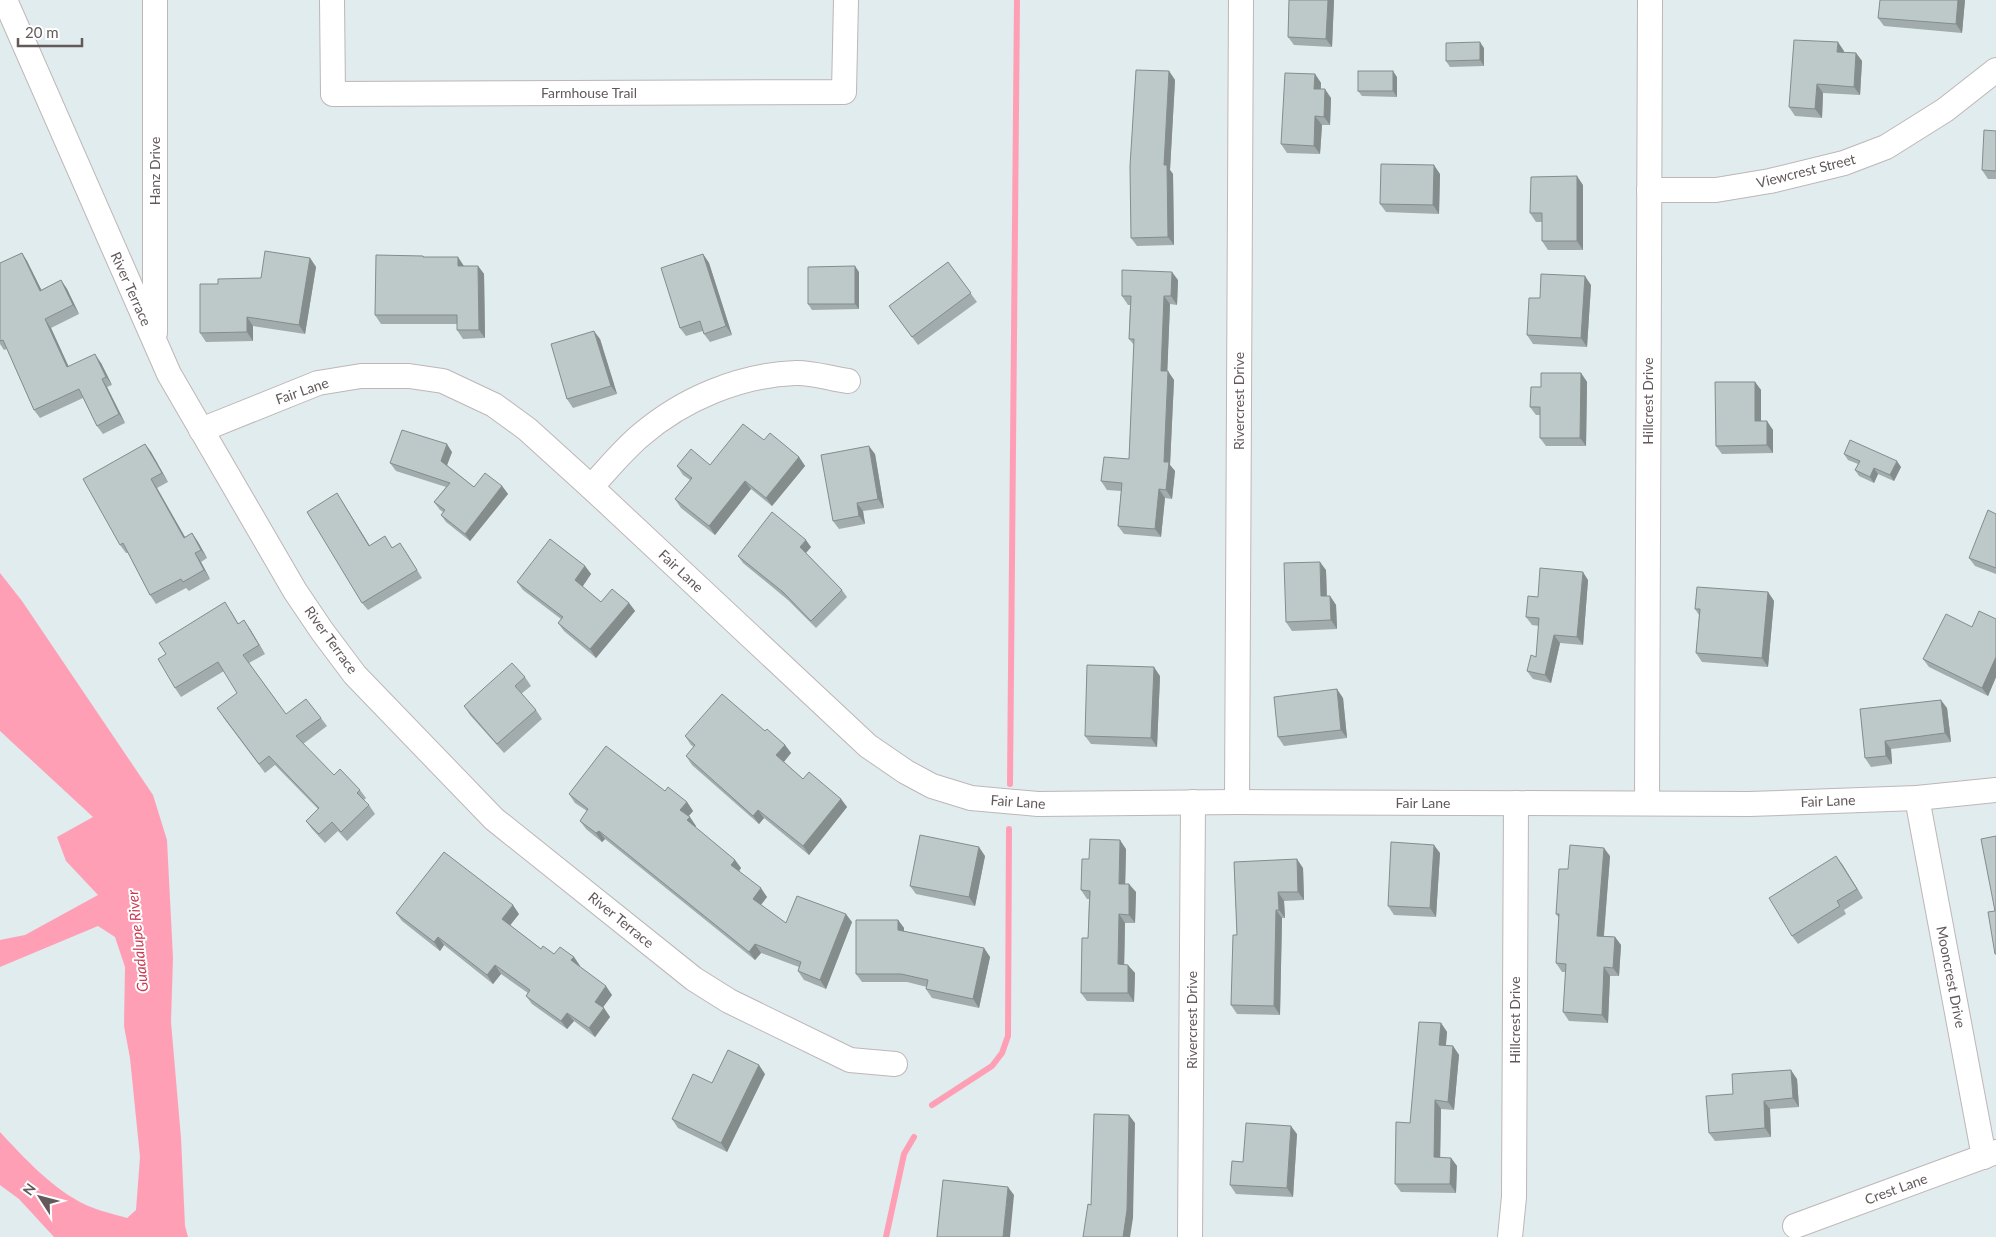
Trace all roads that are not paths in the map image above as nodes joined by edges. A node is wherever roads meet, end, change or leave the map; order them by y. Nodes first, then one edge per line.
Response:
1 (5, 0) edge
2 (155, 0) edge
3 (332, 0) edge
4 (846, 0) edge
5 (1242, 0) edge
6 (1650, 0) edge
7 (1996, 70) edge
8 (1650, 190) junction
9 (155, 342) junction
10 (848, 382) dead end
11 (200, 430) junction
12 (591, 487) junction
13 (1996, 790) edge
14 (1917, 798) junction
15 (1193, 802) junction
16 (1237, 802) junction
17 (1516, 803) junction
18 (1647, 803) junction
19 (895, 1064) dead end
20 (1990, 1155) edge
21 (1795, 1226) dead end
22 (1190, 1237) edge
23 (1510, 1237) edge

1 - 9 street, River Terrace
2 - 9 street, Hanz Drive
3 - 4 street, Farmhouse Trail
5 - 16 street, Rivercrest Drive
6 - 8 street, Hillcrest Drive
7 - 8 street, Viewcrest Street
8 - 18 street, Hillcrest Drive
9 - 11 street, River Terrace
10 - 12 street
11 - 12 street, Fair Lane
11 - 19 street, River Terrace
12 - 15 street, Fair Lane
13 - 14 street, Fair Lane
14 - 18 street, Fair Lane
14 - 20 street, Mooncrest Drive
15 - 16 street, Fair Lane
15 - 22 street, Rivercrest Drive
16 - 17 street, Fair Lane
17 - 18 street, Fair Lane
17 - 23 street, Hillcrest Drive
20 - 21 street, Crest Lane

